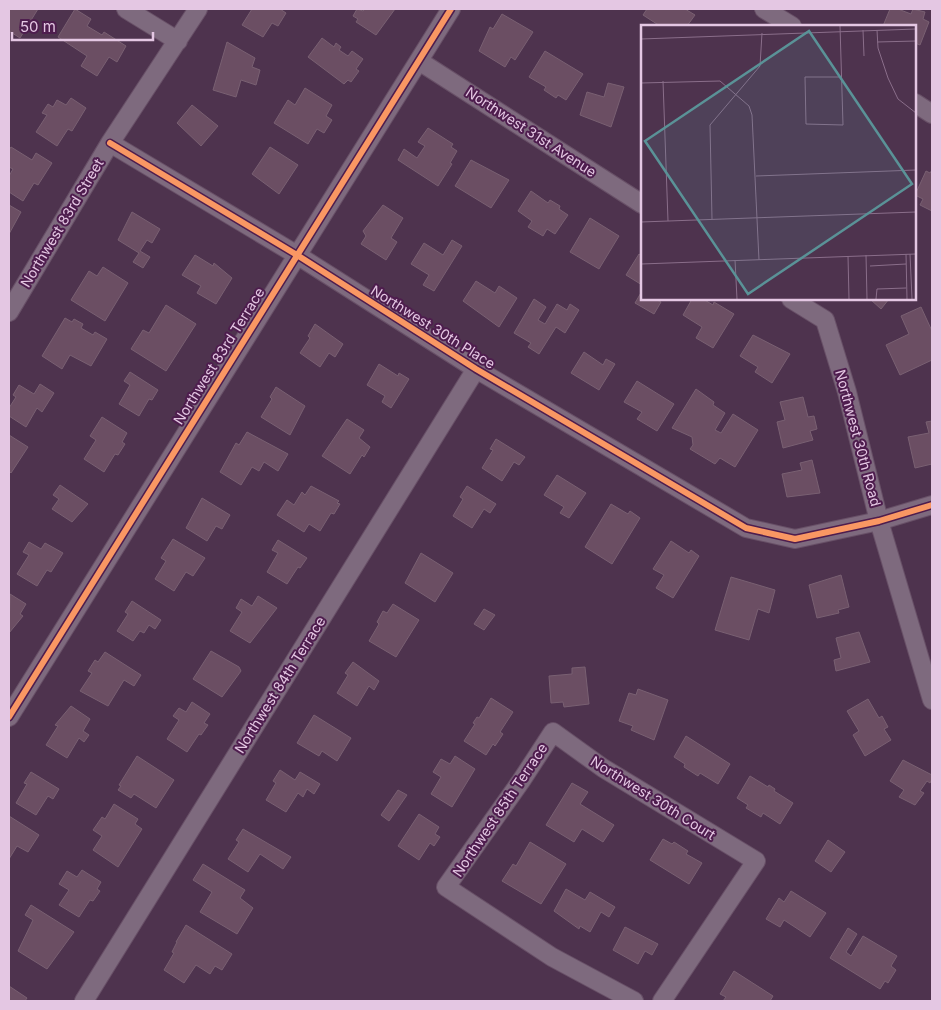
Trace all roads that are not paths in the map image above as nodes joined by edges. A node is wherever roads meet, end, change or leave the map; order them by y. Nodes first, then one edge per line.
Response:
1 (126, 9) edge
2 (198, 9) edge
3 (451, 9) edge
4 (764, 9) edge
5 (790, 25) edge
6 (178, 41) junction
7 (419, 61) junction
8 (916, 104) edge
9 (932, 114) edge
10 (110, 143) junction
11 (641, 203) edge
12 (297, 255) junction
13 (793, 300) edge
14 (9, 312) edge
15 (476, 369) junction
16 (932, 505) edge
17 (879, 521) junction
18 (932, 700) edge
19 (9, 717) edge
20 (553, 732) joint
21 (84, 1001) edge
22 (634, 1001) edge
23 (662, 1001) edge

1 - 6 street
2 - 6 street, Northwest 83rd Street
3 - 7 street, Northwest 83rd Terrace
4 - 5 street
6 - 10 street, Northwest 83rd Street
7 - 11 street, Northwest 31st Avenue
7 - 12 street, Northwest 83rd Terrace
8 - 9 street
10 - 12 street, Northwest 30th Place
10 - 14 street, Northwest 83rd Street
12 - 15 street, Northwest 30th Place
12 - 19 street, Northwest 83rd Terrace
13 - 17 street, Northwest 30th Road
15 - 17 street, Northwest 30th Place
15 - 21 street, Northwest 84th Terrace
16 - 17 street, Northwest 30th Place
17 - 18 street, Northwest 30th Road
20 - 22 street, Northwest 85th Terrace
20 - 23 street, Northwest 30th Court

